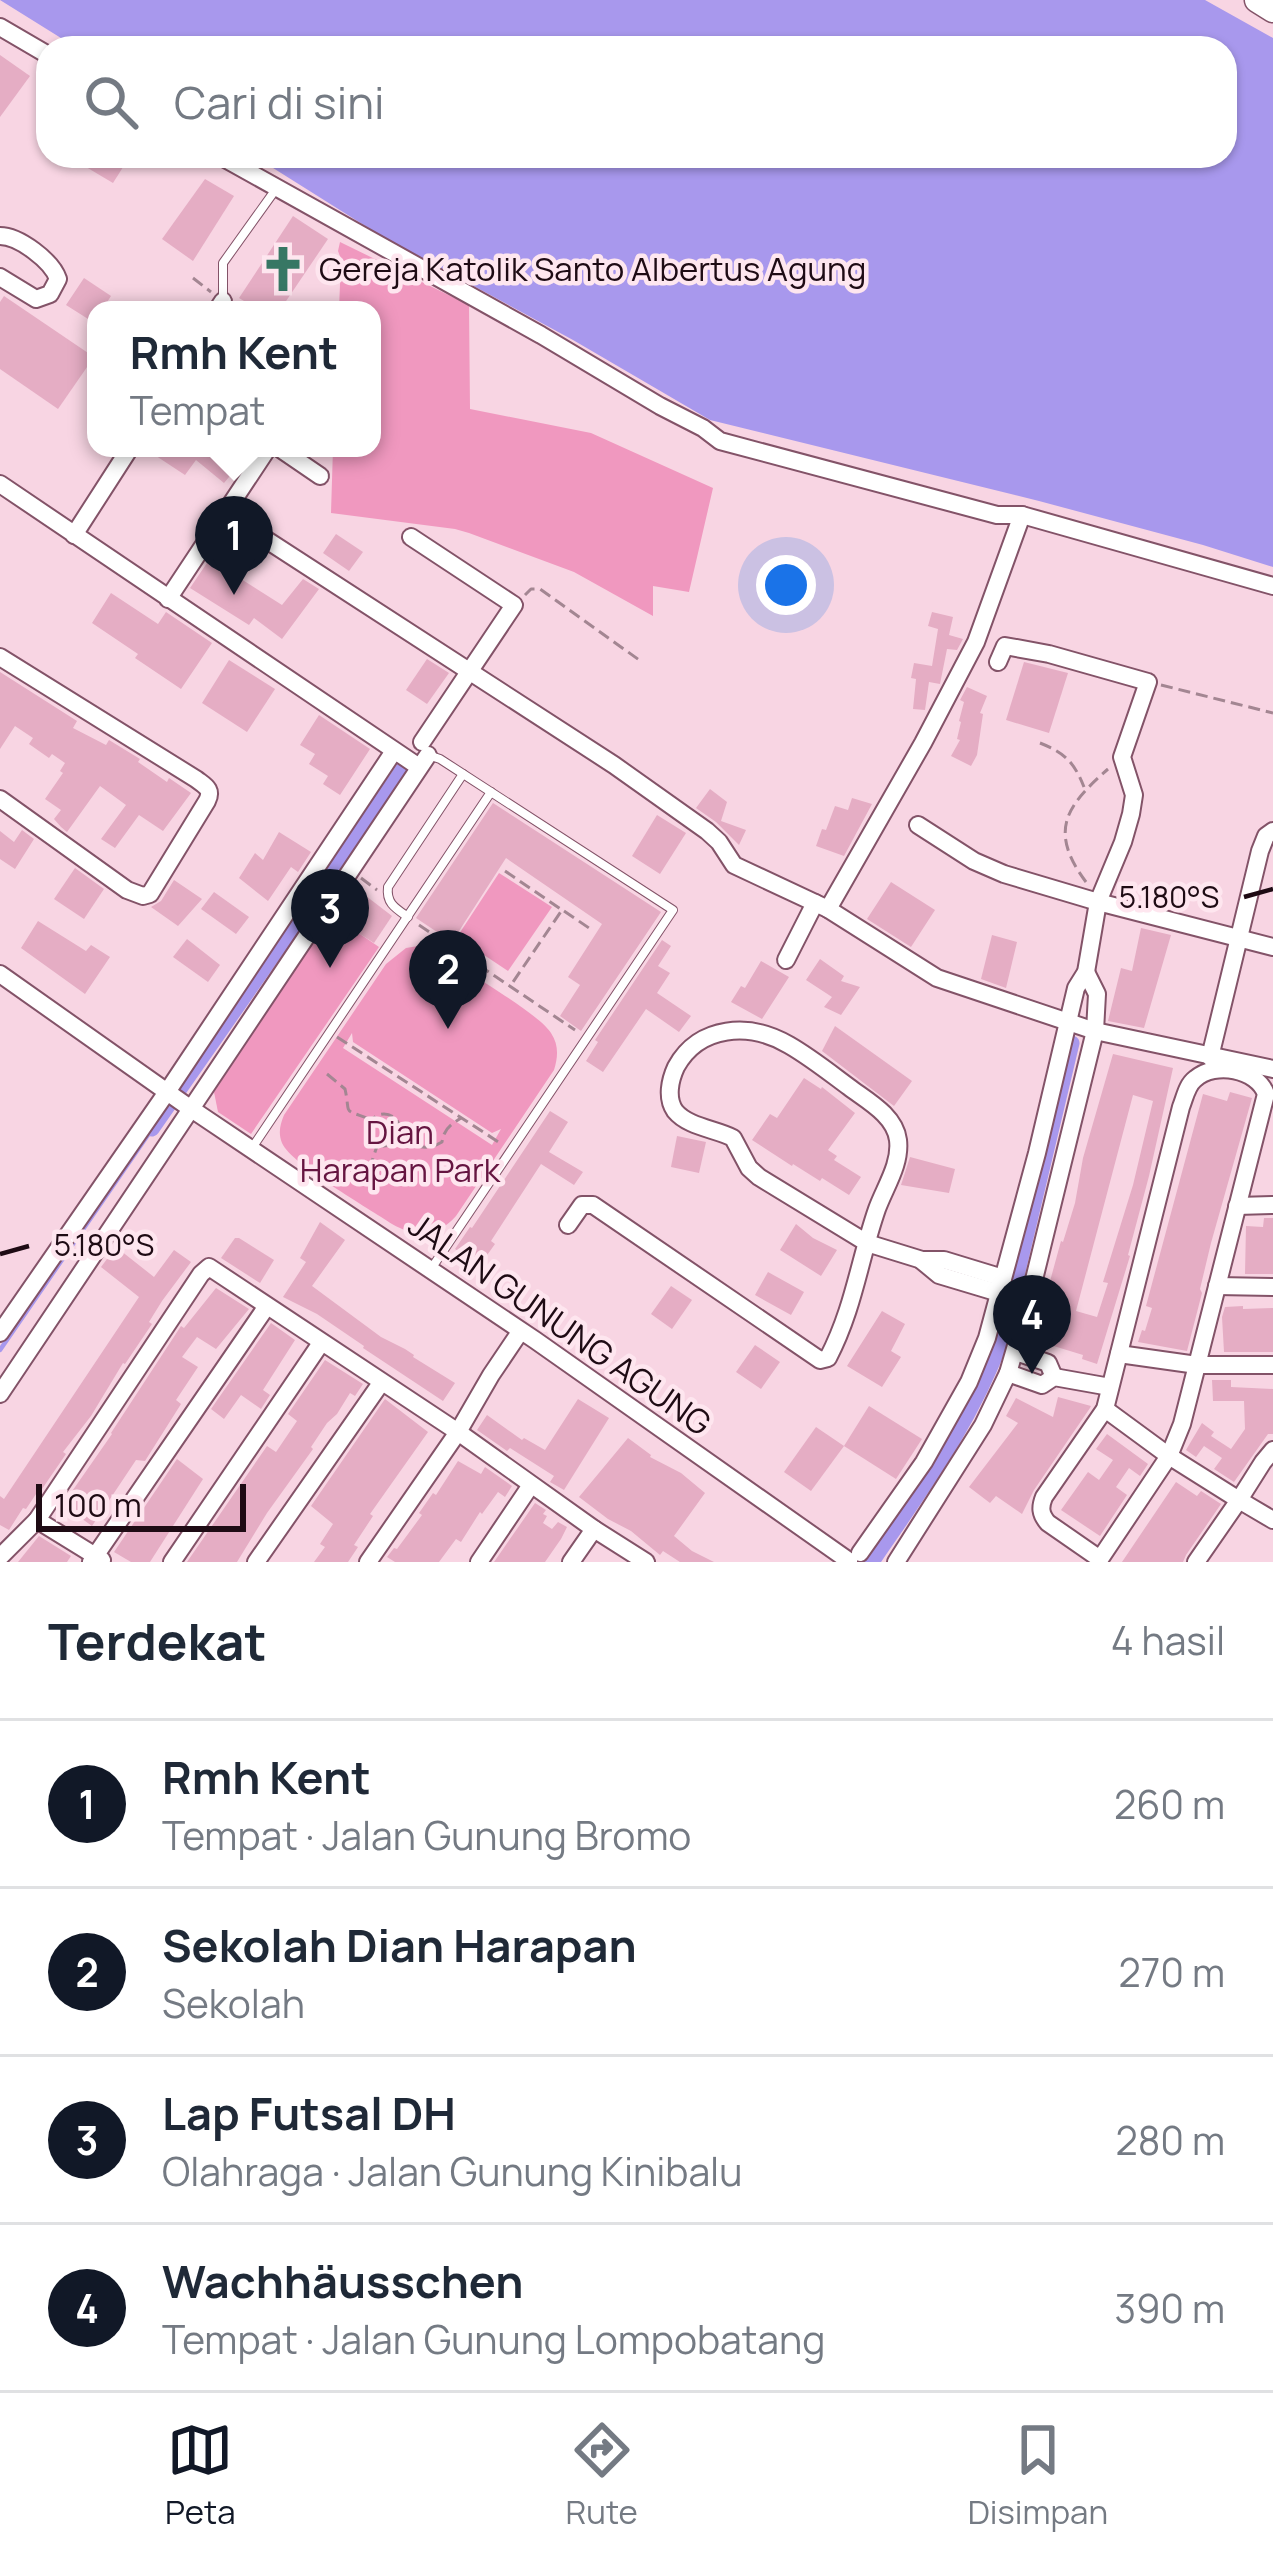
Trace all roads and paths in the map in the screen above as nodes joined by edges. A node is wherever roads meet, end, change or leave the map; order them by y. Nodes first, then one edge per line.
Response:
1 (1257, 0) edge
2 (1273, 10) edge
3 (0, 27) edge
4 (36, 49) edge
5 (241, 168) edge
6 (277, 188) junction
7 (0, 236) edge
8 (0, 277) edge
9 (220, 301) edge
10 (124, 457) edge
11 (262, 457) edge
12 (292, 457) edge
13 (320, 476) dead end
14 (0, 484) edge
15 (225, 513) junction
16 (1022, 515) junction
17 (74, 535) junction
18 (411, 538) dead end
19 (1273, 586) edge
20 (168, 599) junction
21 (514, 605) junction
22 (0, 657) edge
23 (642, 662) dead end
24 (998, 662) dead end
25 (469, 673) junction
26 (1148, 682) junction
27 (1273, 713) edge
28 (1040, 743) dead end
29 (394, 751) junction
30 (423, 755) junction
31 (1122, 757) junction
32 (463, 774) junction
33 (1084, 789) junction
34 (491, 792) junction
35 (0, 799) edge
36 (918, 825) dead end
37 (1273, 831) edge
38 (350, 870) junction
39 (505, 871) dead end
40 (387, 897) junction
41 (1099, 898) junction
42 (822, 906) junction
43 (562, 910) junction
44 (408, 917) junction
45 (589, 928) dead end
46 (1238, 939) junction
47 (1273, 947) edge
48 (786, 960) dead end
49 (1086, 972) junction
50 (0, 974) edge
51 (510, 987) junction
52 (1070, 1022) junction
53 (1095, 1031) junction
54 (330, 1032) junction
55 (587, 1038) junction
56 (1210, 1057) junction
57 (1273, 1069) edge
58 (327, 1074) dead end
59 (168, 1093) junction
60 (189, 1107) junction
61 (461, 1118) junction
62 (370, 1119) junction
63 (399, 1133) junction
64 (378, 1145) junction
65 (251, 1149) junction
66 (511, 1151) junction
67 (356, 1178) dead end
68 (1273, 1205) edge
69 (1237, 1206) junction
70 (568, 1225) dead end
71 (867, 1243) junction
72 (430, 1271) junction
73 (1001, 1286) junction
74 (1217, 1286) junction
75 (1273, 1287) edge
76 (267, 1306) junction
77 (520, 1332) junction
78 (0, 1333) edge
79 (321, 1343) junction
80 (1016, 1352) junction
81 (1120, 1354) junction
82 (1197, 1365) junction
83 (1273, 1365) edge
84 (1008, 1373) junction
85 (1054, 1377) junction
86 (381, 1383) junction
87 (1110, 1388) junction
88 (0, 1394) edge
89 (1105, 1408) junction
90 (458, 1432) junction
91 (1273, 1450) edge
92 (1169, 1456) junction
93 (530, 1485) junction
94 (1240, 1500) junction
95 (37, 1520) junction
96 (1273, 1520) edge
97 (594, 1529) junction
98 (856, 1557) edge
99 (0, 1558) edge
100 (1204, 1559) edge
101 (97, 1560) edge
102 (1099, 1560) edge
103 (172, 1562) edge
104 (256, 1562) edge
105 (368, 1562) edge
106 (478, 1562) edge
107 (571, 1562) edge
108 (646, 1562) edge
109 (886, 1562) edge
110 (896, 1562) edge

1 - 2 street
3 - 4 street
5 - 6 street
6 - 9 lane
6 - 16 street
7 - 8 street
10 - 17 street
11 - 15 street
12 - 13 street
14 - 17 street
15 - 20 street
15 - 25 street
16 - 19 street
16 - 42 street
17 - 20 street
18 - 21 street
20 - 29 street
21 - 23 path
21 - 25 street
22 - 35 street
24 - 26 street
25 - 30 street
25 - 42 street
26 - 27 path
26 - 31 street
28 - 33 path
29 - 30 street
29 - 59 street
30 - 32 lane
30 - 38 street
31 - 33 path
31 - 41 street
32 - 34 lane
32 - 40 lane
33 - 41 path
34 - 44 lane
34 - 55 lane
36 - 41 street
37 - 46 street
38 - 40 path
38 - 60 street
39 - 43 path
40 - 44 lane
41 - 46 street
41 - 49 street
42 - 48 street
42 - 52 street
43 - 45 path
43 - 51 path
44 - 51 path
44 - 54 lane
46 - 47 street
46 - 56 street
49 - 52 street
49 - 53 street
50 - 59 street, JALAN GUNUNG AGUNG
51 - 55 path
52 - 53 street
52 - 73 street
53 - 56 street
53 - 80 street
54 - 61 path
54 - 65 lane
55 - 66 lane
56 - 57 street
58 - 62 path
59 - 60 street, JALAN GUNUNG AGUNG
59 - 78 street
60 - 65 street, JALAN GUNUNG AGUNG
60 - 88 street
61 - 63 path
61 - 66 path
62 - 63 path
62 - 64 path
63 - 64 path
64 - 67 path
65 - 72 street, JALAN GUNUNG AGUNG
66 - 72 lane
68 - 69 street
69 - 74 street
69 - 81 street
70 - 71 street
71 - 71 street
71 - 73 street
72 - 77 street, JALAN GUNUNG AGUNG
73 - 98 street
74 - 75 street
74 - 82 street
76 - 79 street
76 - 95 street
76 - 101 street
77 - 90 street
77 - 98 street, JALAN GUNUNG AGUNG
79 - 86 street
79 - 103 street
80 - 84 street
80 - 85 street
81 - 82 street
81 - 87 street
82 - 83 street
82 - 92 street
84 - 85 street
84 - 110 street
85 - 87 street
86 - 90 street
86 - 104 street
87 - 89 street
89 - 92 street
89 - 102 street
90 - 93 street
90 - 105 street
91 - 94 street
92 - 94 street
92 - 102 street
93 - 97 street
93 - 106 street
94 - 96 street
94 - 100 street
95 - 99 street
95 - 101 street
97 - 107 street
97 - 108 street
98 - 109 street, JALAN GUNUNG AGUNG

